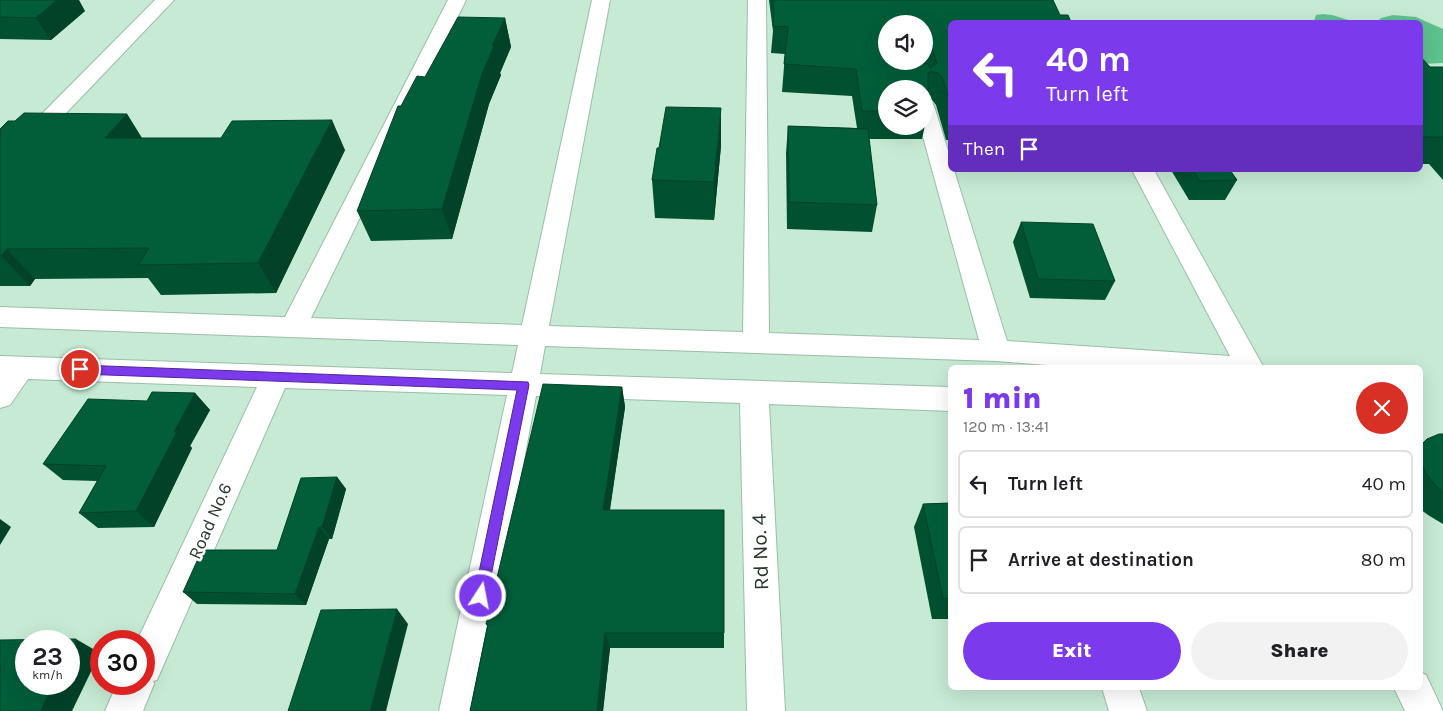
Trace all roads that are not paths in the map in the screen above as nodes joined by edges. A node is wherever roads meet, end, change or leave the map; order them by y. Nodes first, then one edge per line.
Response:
1 (165, 0) edge
2 (457, 0) edge
3 (600, 0) edge
4 (757, 0) edge
5 (933, 135) edge
6 (0, 169) edge
7 (1144, 172) edge
8 (0, 318) edge
9 (293, 327) junction
10 (533, 335) junction
11 (756, 343) junction
12 (996, 351) junction
13 (1201, 365) edge
14 (1248, 365) edge
15 (11, 367) edge
16 (276, 375) junction
17 (523, 385) junction
18 (754, 393) junction
19 (0, 397) edge
20 (948, 399) edge
21 (155, 643) edge
22 (1122, 690) edge
23 (1414, 690) edge
24 (131, 695) edge
25 (124, 711) edge
26 (458, 711) edge
27 (766, 711) edge
28 (1128, 711) edge
29 (1425, 711) edge

1 - 6 street
2 - 9 street
3 - 10 street
4 - 11 street
5 - 12 street
7 - 14 street
8 - 9 street
9 - 10 street
10 - 11 street
10 - 17 street
11 - 12 street
12 - 13 street
15 - 16 street
15 - 19 street
16 - 17 street
16 - 21 street, Road No.6
17 - 18 street
17 - 26 street
18 - 20 street
18 - 27 street, Rd No. 4
22 - 28 street
23 - 29 street
24 - 25 street

